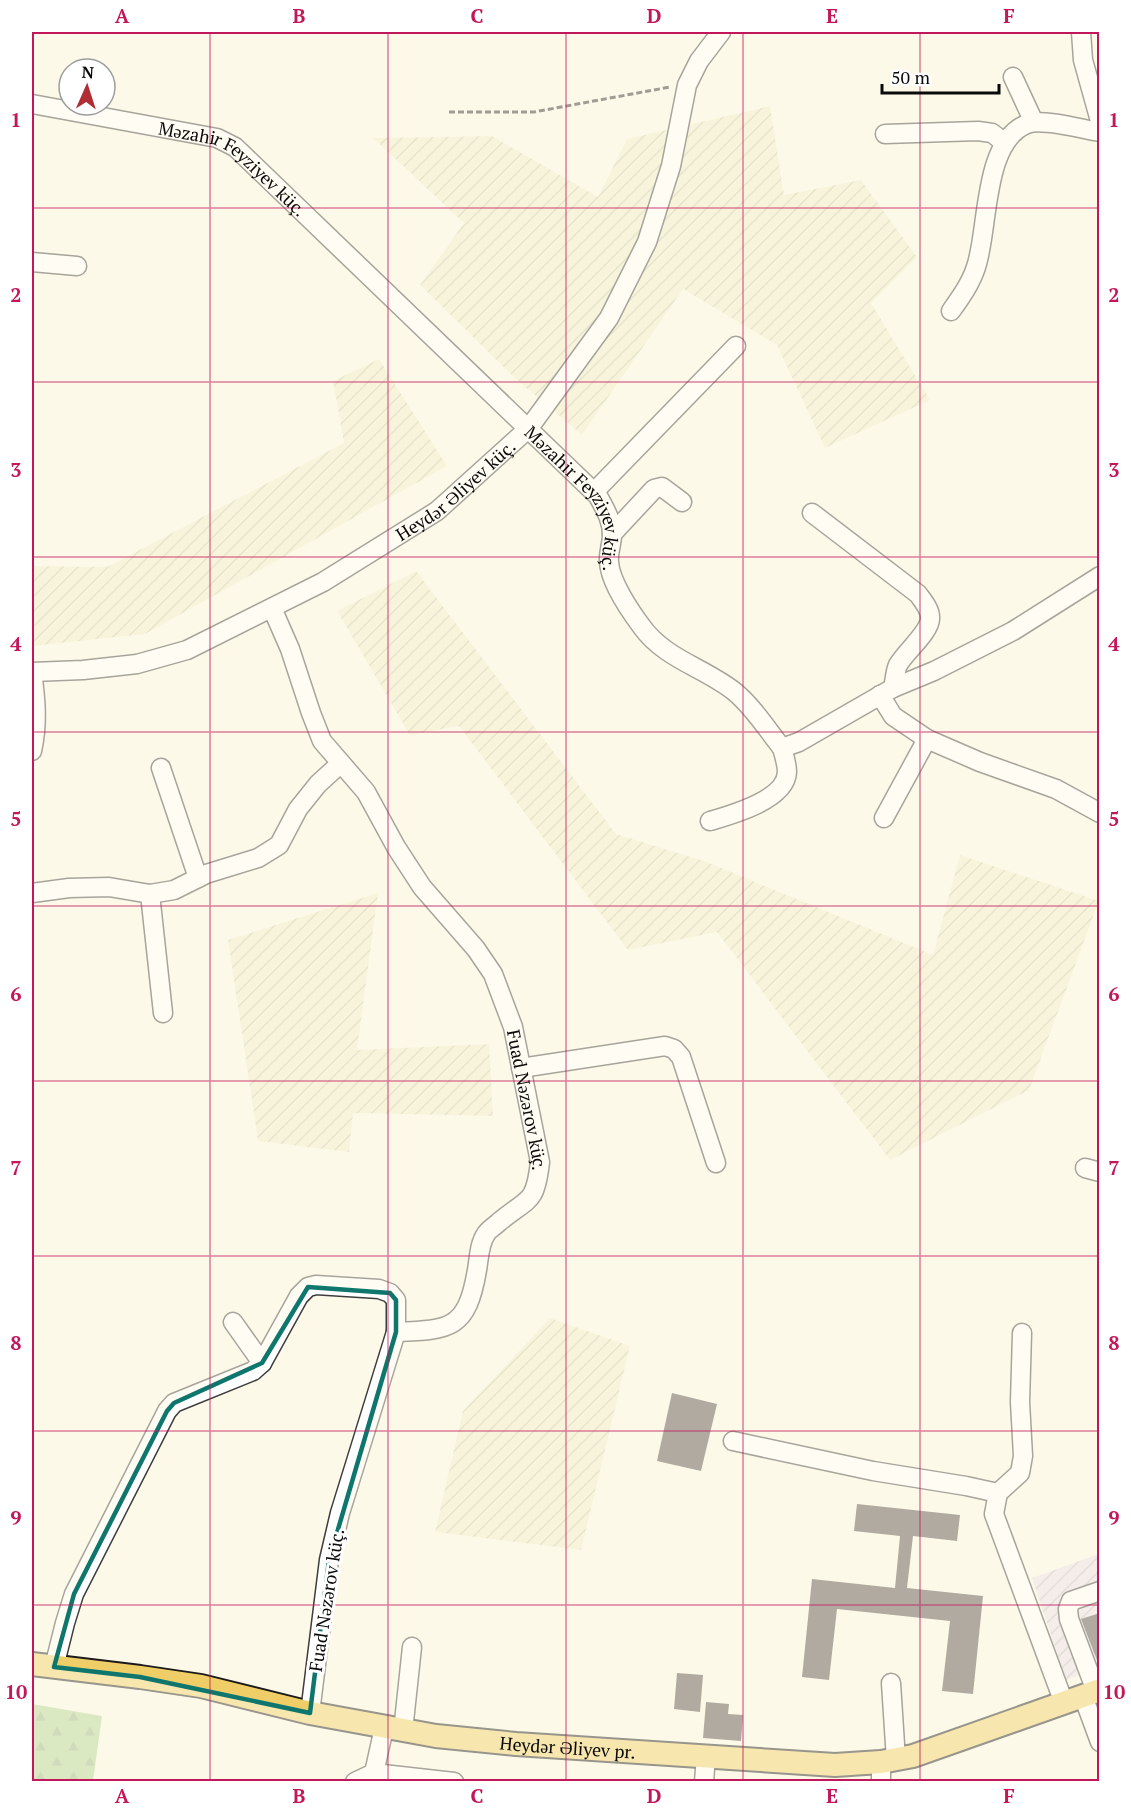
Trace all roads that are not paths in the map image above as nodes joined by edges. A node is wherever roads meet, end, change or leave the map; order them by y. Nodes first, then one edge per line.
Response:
1 (721, 32) edge
2 (1081, 32) edge
3 (1013, 77) dead end
4 (32, 104) edge
5 (1032, 118) dead end
6 (1100, 121) edge
7 (1100, 132) edge
8 (885, 134) dead end
9 (1005, 143) junction
10 (32, 262) edge
11 (77, 266) dead end
12 (951, 311) dead end
13 (736, 346) dead end
14 (529, 428) junction
15 (594, 492) junction
16 (682, 502) dead end
17 (812, 513) dead end
18 (612, 534) junction
19 (1100, 576) edge
20 (272, 608) junction
21 (32, 672) edge
22 (886, 691) junction
23 (927, 739) junction
24 (782, 748) junction
25 (32, 751) edge
26 (341, 763) junction
27 (161, 768) dead end
28 (1100, 813) edge
29 (884, 818) dead end
30 (710, 821) dead end
31 (198, 878) junction
32 (32, 893) edge
33 (150, 894) junction
34 (163, 1013) dead end
35 (522, 1068) junction
36 (716, 1163) dead end
37 (233, 1322) dead end
38 (396, 1332) junction
39 (1022, 1333) dead end
40 (262, 1363) junction
41 (733, 1441) dead end
42 (998, 1493) junction
43 (1100, 1591) edge
44 (412, 1647) dead end
45 (32, 1664) edge
46 (54, 1666) junction
47 (891, 1683) dead end
48 (1086, 1695) edge
49 (310, 1713) junction
50 (393, 1729) junction
51 (1100, 1742) edge
52 (706, 1756) junction
53 (886, 1768) edge
54 (373, 1777) edge
55 (355, 1782) edge
56 (454, 1782) edge
57 (704, 1782) edge

1 - 14 street, Heydər Əliyev küç.
2 - 6 street
3 - 5 street
4 - 14 street, Məzahir Feyziyev küç.
7 - 9 street
8 - 9 street
9 - 12 street
10 - 11 street
13 - 15 street
14 - 15 street, Məzahir Feyziyev küç.
14 - 20 street, Heydər Əliyev küç.
15 - 18 street, Məzahir Feyziyev küç.
16 - 18 street
17 - 22 street
18 - 24 street, Məzahir Feyziyev küç.
19 - 22 street
20 - 21 street, Heydər Əliyev küç.
20 - 26 street, Fuad Nəzərov küç.
21 - 25 street
22 - 23 street
22 - 24 street
23 - 28 street
23 - 29 street
24 - 30 street
26 - 31 street
26 - 35 street, Fuad Nəzərov küç.
27 - 31 street
31 - 33 street
32 - 33 street
33 - 34 street
35 - 36 street
35 - 38 street, Fuad Nəzərov küç.
37 - 40 street
38 - 40 street
38 - 49 street, Fuad Nəzərov küç.
39 - 42 street
40 - 46 street
41 - 42 street
42 - 48 street
43 - 48 street
44 - 50 street
45 - 46 main road, Heydər Əliyev pr.
46 - 49 main road, Heydər Əliyev pr.
47 - 53 street
48 - 51 street
48 - 53 main road, Heydər Əliyev pr.
49 - 50 main road, Heydər Əliyev pr.
50 - 52 main road, Heydər Əliyev pr.
50 - 54 street
52 - 53 main road, Heydər Əliyev pr.
52 - 57 street
54 - 55 street
54 - 56 street

